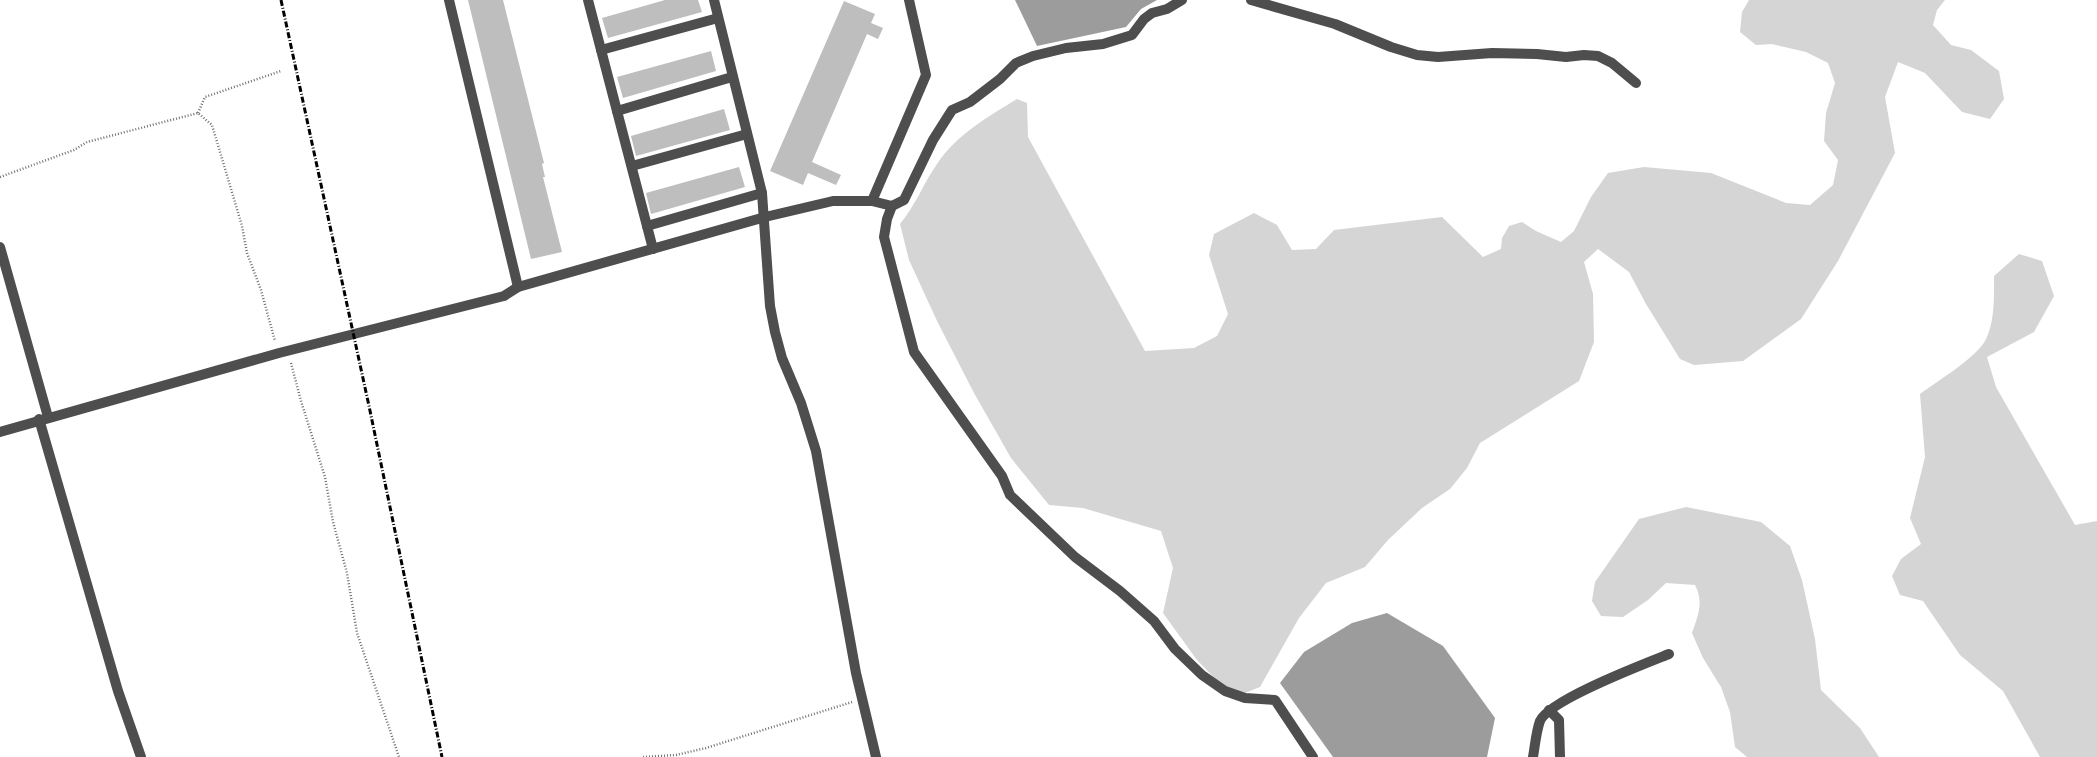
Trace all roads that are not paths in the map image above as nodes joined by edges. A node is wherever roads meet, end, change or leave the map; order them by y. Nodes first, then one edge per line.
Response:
1 (450, 0) edge
2 (588, 0) edge
3 (714, 0) edge
4 (909, 0) edge
5 (1182, 0) edge
6 (1251, 0) edge
7 (718, 18) junction
8 (601, 50) junction
9 (732, 77) junction
10 (1636, 83) dead end
11 (617, 111) junction
12 (748, 134) junction
13 (632, 166) junction
14 (762, 193) junction
15 (872, 201) junction
16 (892, 206) junction
17 (765, 217) junction
18 (647, 226) junction
19 (0, 247) edge
20 (653, 249) junction
21 (518, 288) junction
22 (43, 418) junction
23 (0, 432) edge
24 (1669, 654) dead end
25 (1549, 710) junction
26 (141, 757) edge
27 (876, 757) edge
28 (1312, 757) edge
29 (1533, 757) edge
30 (1560, 757) edge

1 - 21 street
2 - 8 street
3 - 7 street
4 - 15 street
5 - 16 street
6 - 10 street
7 - 8 street
7 - 9 street
8 - 11 street
9 - 11 street
9 - 12 street
11 - 13 street
12 - 13 street
12 - 14 street
13 - 18 street
14 - 17 street
14 - 18 street
15 - 16 street
15 - 17 street
16 - 28 street
17 - 20 street
17 - 27 street
18 - 20 street
19 - 22 street
20 - 21 street
21 - 22 street
22 - 23 street
22 - 26 street
24 - 25 street
25 - 29 street
25 - 30 street

